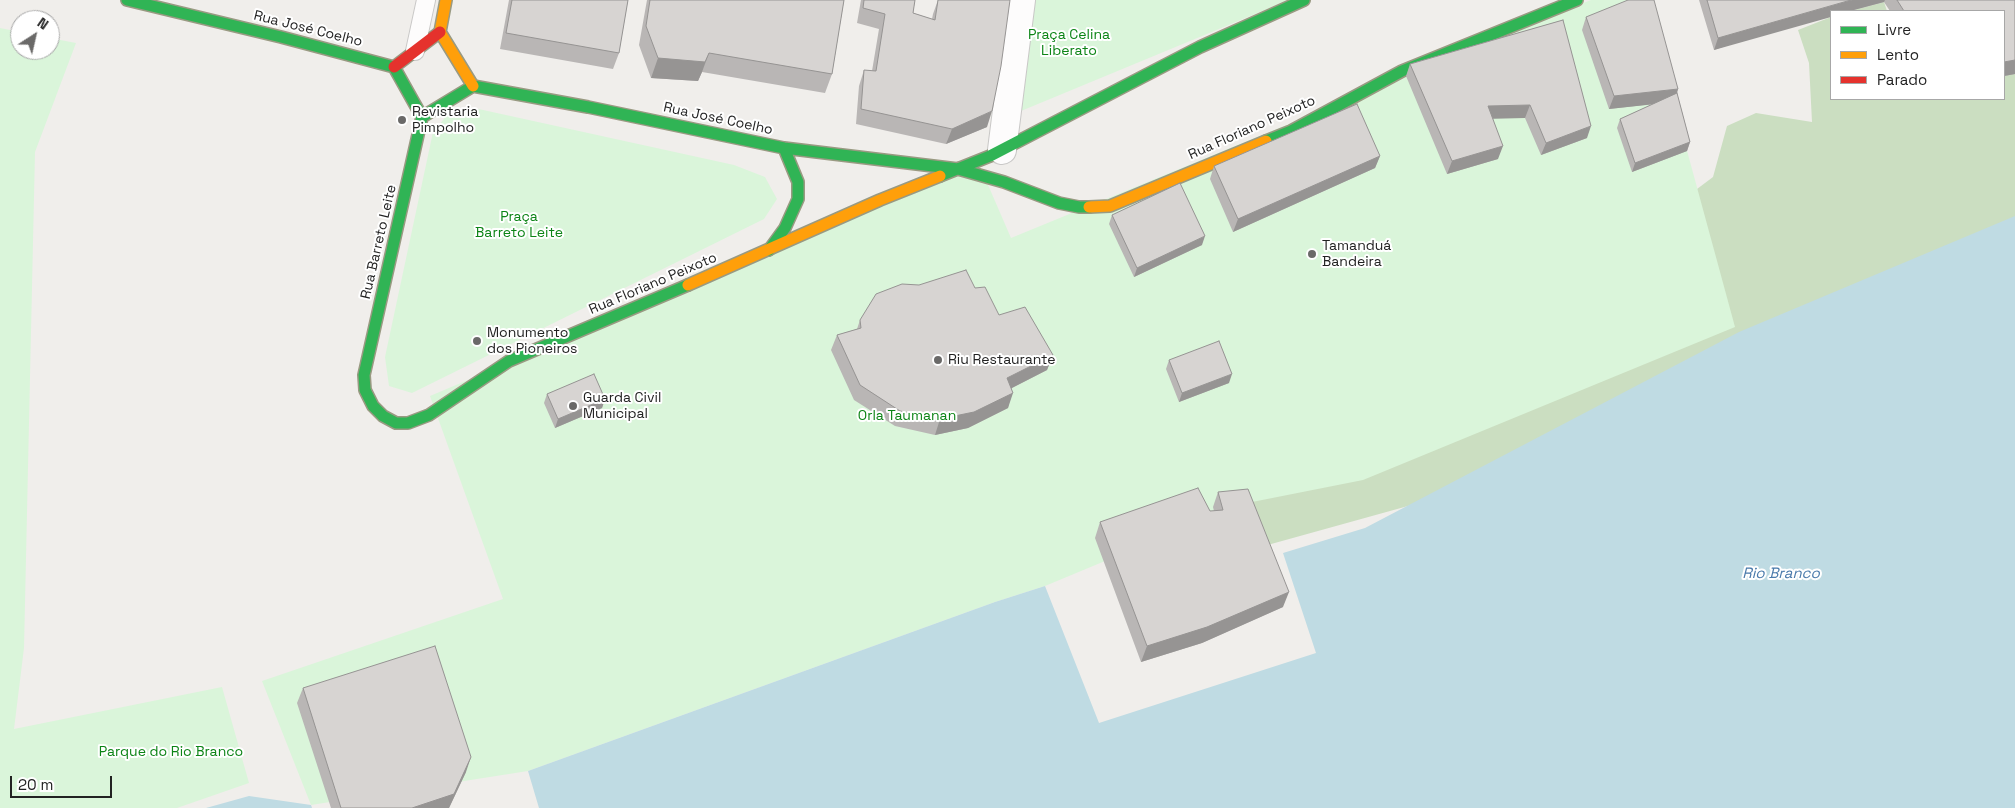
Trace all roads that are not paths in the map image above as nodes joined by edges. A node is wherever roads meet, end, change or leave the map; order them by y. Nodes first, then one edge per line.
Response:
1 (127, 0) edge
2 (426, 0) edge
3 (446, 0) edge
4 (1021, 0) edge
5 (1304, 0) edge
6 (1577, 0) edge
7 (440, 32) junction
8 (415, 51) junction
9 (394, 67) junction
10 (473, 86) junction
11 (422, 117) junction
12 (784, 148) junction
13 (1002, 150) junction
14 (958, 169) junction
15 (770, 250) junction
16 (364, 375) joint

1 - 9 street, Rua José Coelho
2 - 8 lane
3 - 7 street
4 - 13 street
5 - 13 street, Rua Floriano Peixoto
6 - 14 street, Rua Floriano Peixoto
7 - 8 street
7 - 10 street
8 - 9 street
9 - 11 street
10 - 11 street
10 - 12 street, Rua José Coelho
11 - 16 street, Rua Barreto Leite
12 - 14 street, Rua José Coelho
12 - 15 street
13 - 14 street, Rua Floriano Peixoto
14 - 15 street, Rua Floriano Peixoto
15 - 16 street, Rua Floriano Peixoto

